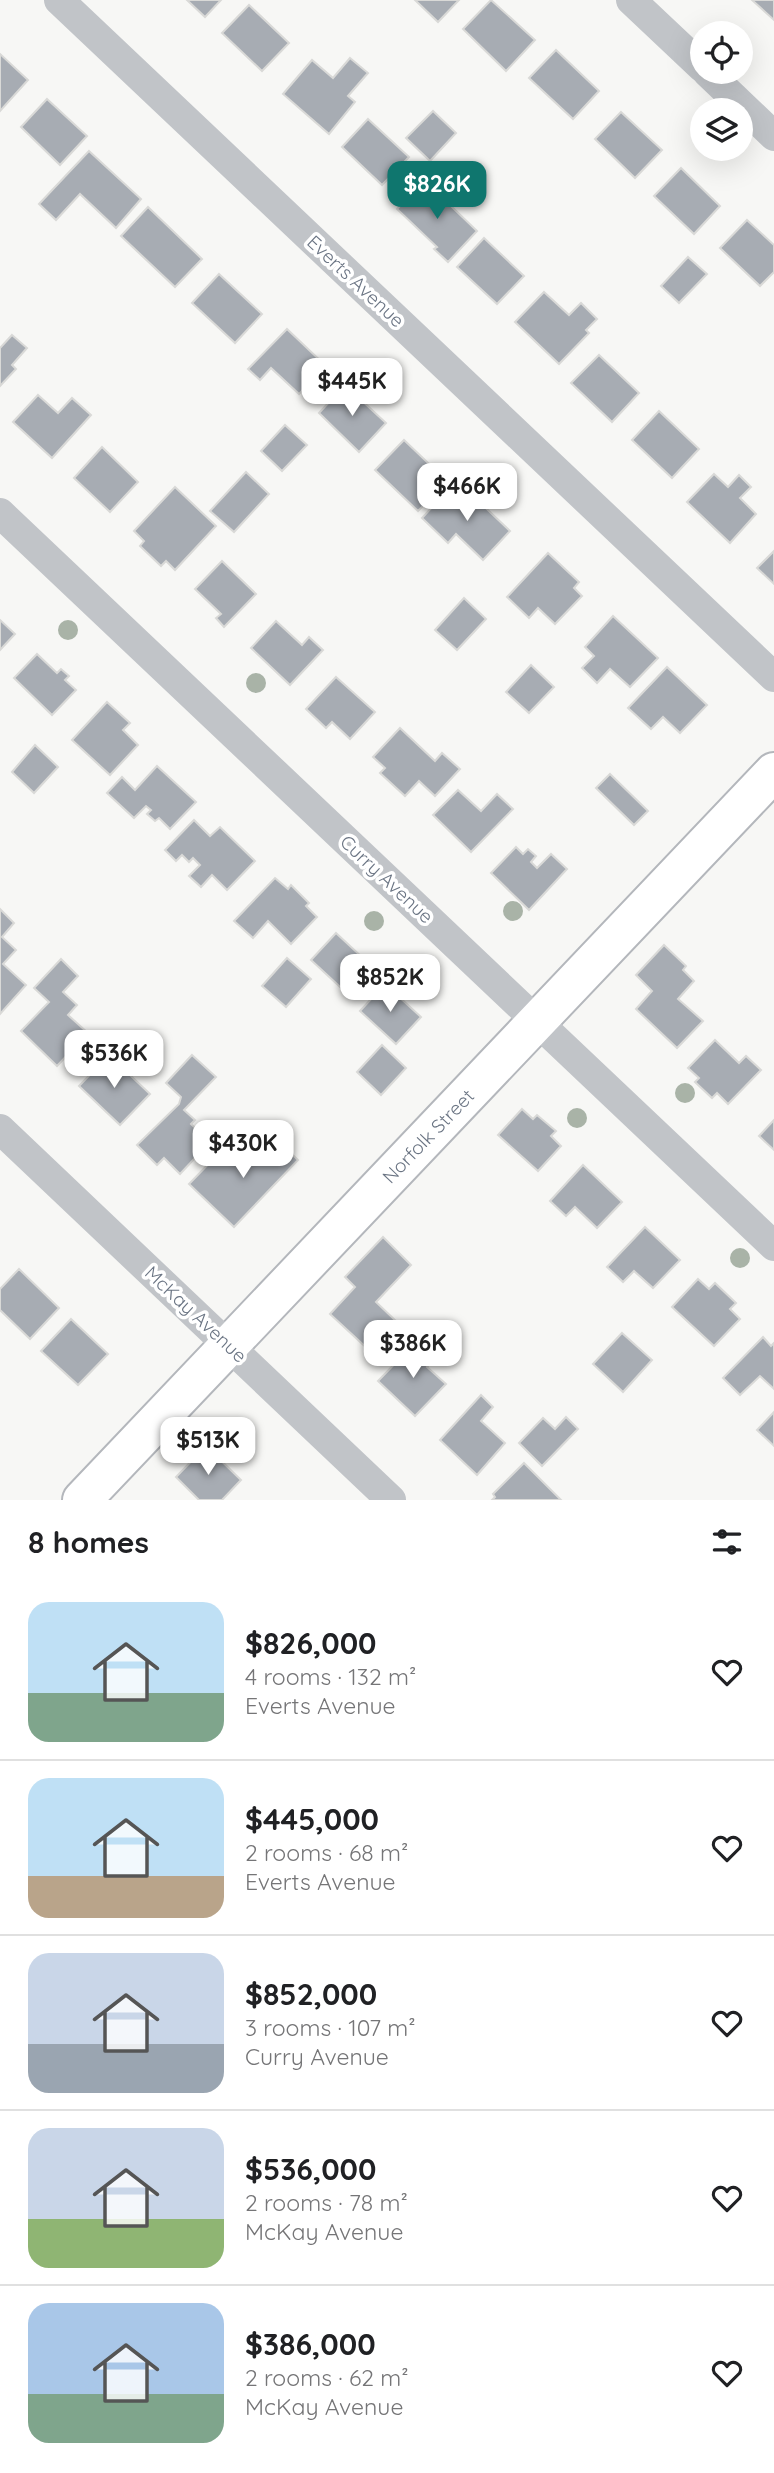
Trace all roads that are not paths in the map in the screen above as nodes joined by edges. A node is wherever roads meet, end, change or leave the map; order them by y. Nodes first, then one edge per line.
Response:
1 (59, 0) edge
2 (631, 0) edge
3 (690, 56) edge
4 (719, 84) edge
5 (774, 136) edge
6 (0, 513) edge
7 (774, 677) edge
8 (774, 772) edge
9 (537, 1021) junction
10 (0, 1129) edge
11 (774, 1246) edge
12 (229, 1346) junction
13 (82, 1500) edge
14 (391, 1500) edge

1 - 7 street, Everts Avenue
2 - 3 street
4 - 5 street
6 - 9 street, Curry Avenue
8 - 9 street, Norfolk Street
9 - 11 street, Curry Avenue
9 - 12 street, Norfolk Street
10 - 12 street, McKay Avenue
12 - 13 street, Norfolk Street
12 - 14 street, McKay Avenue

